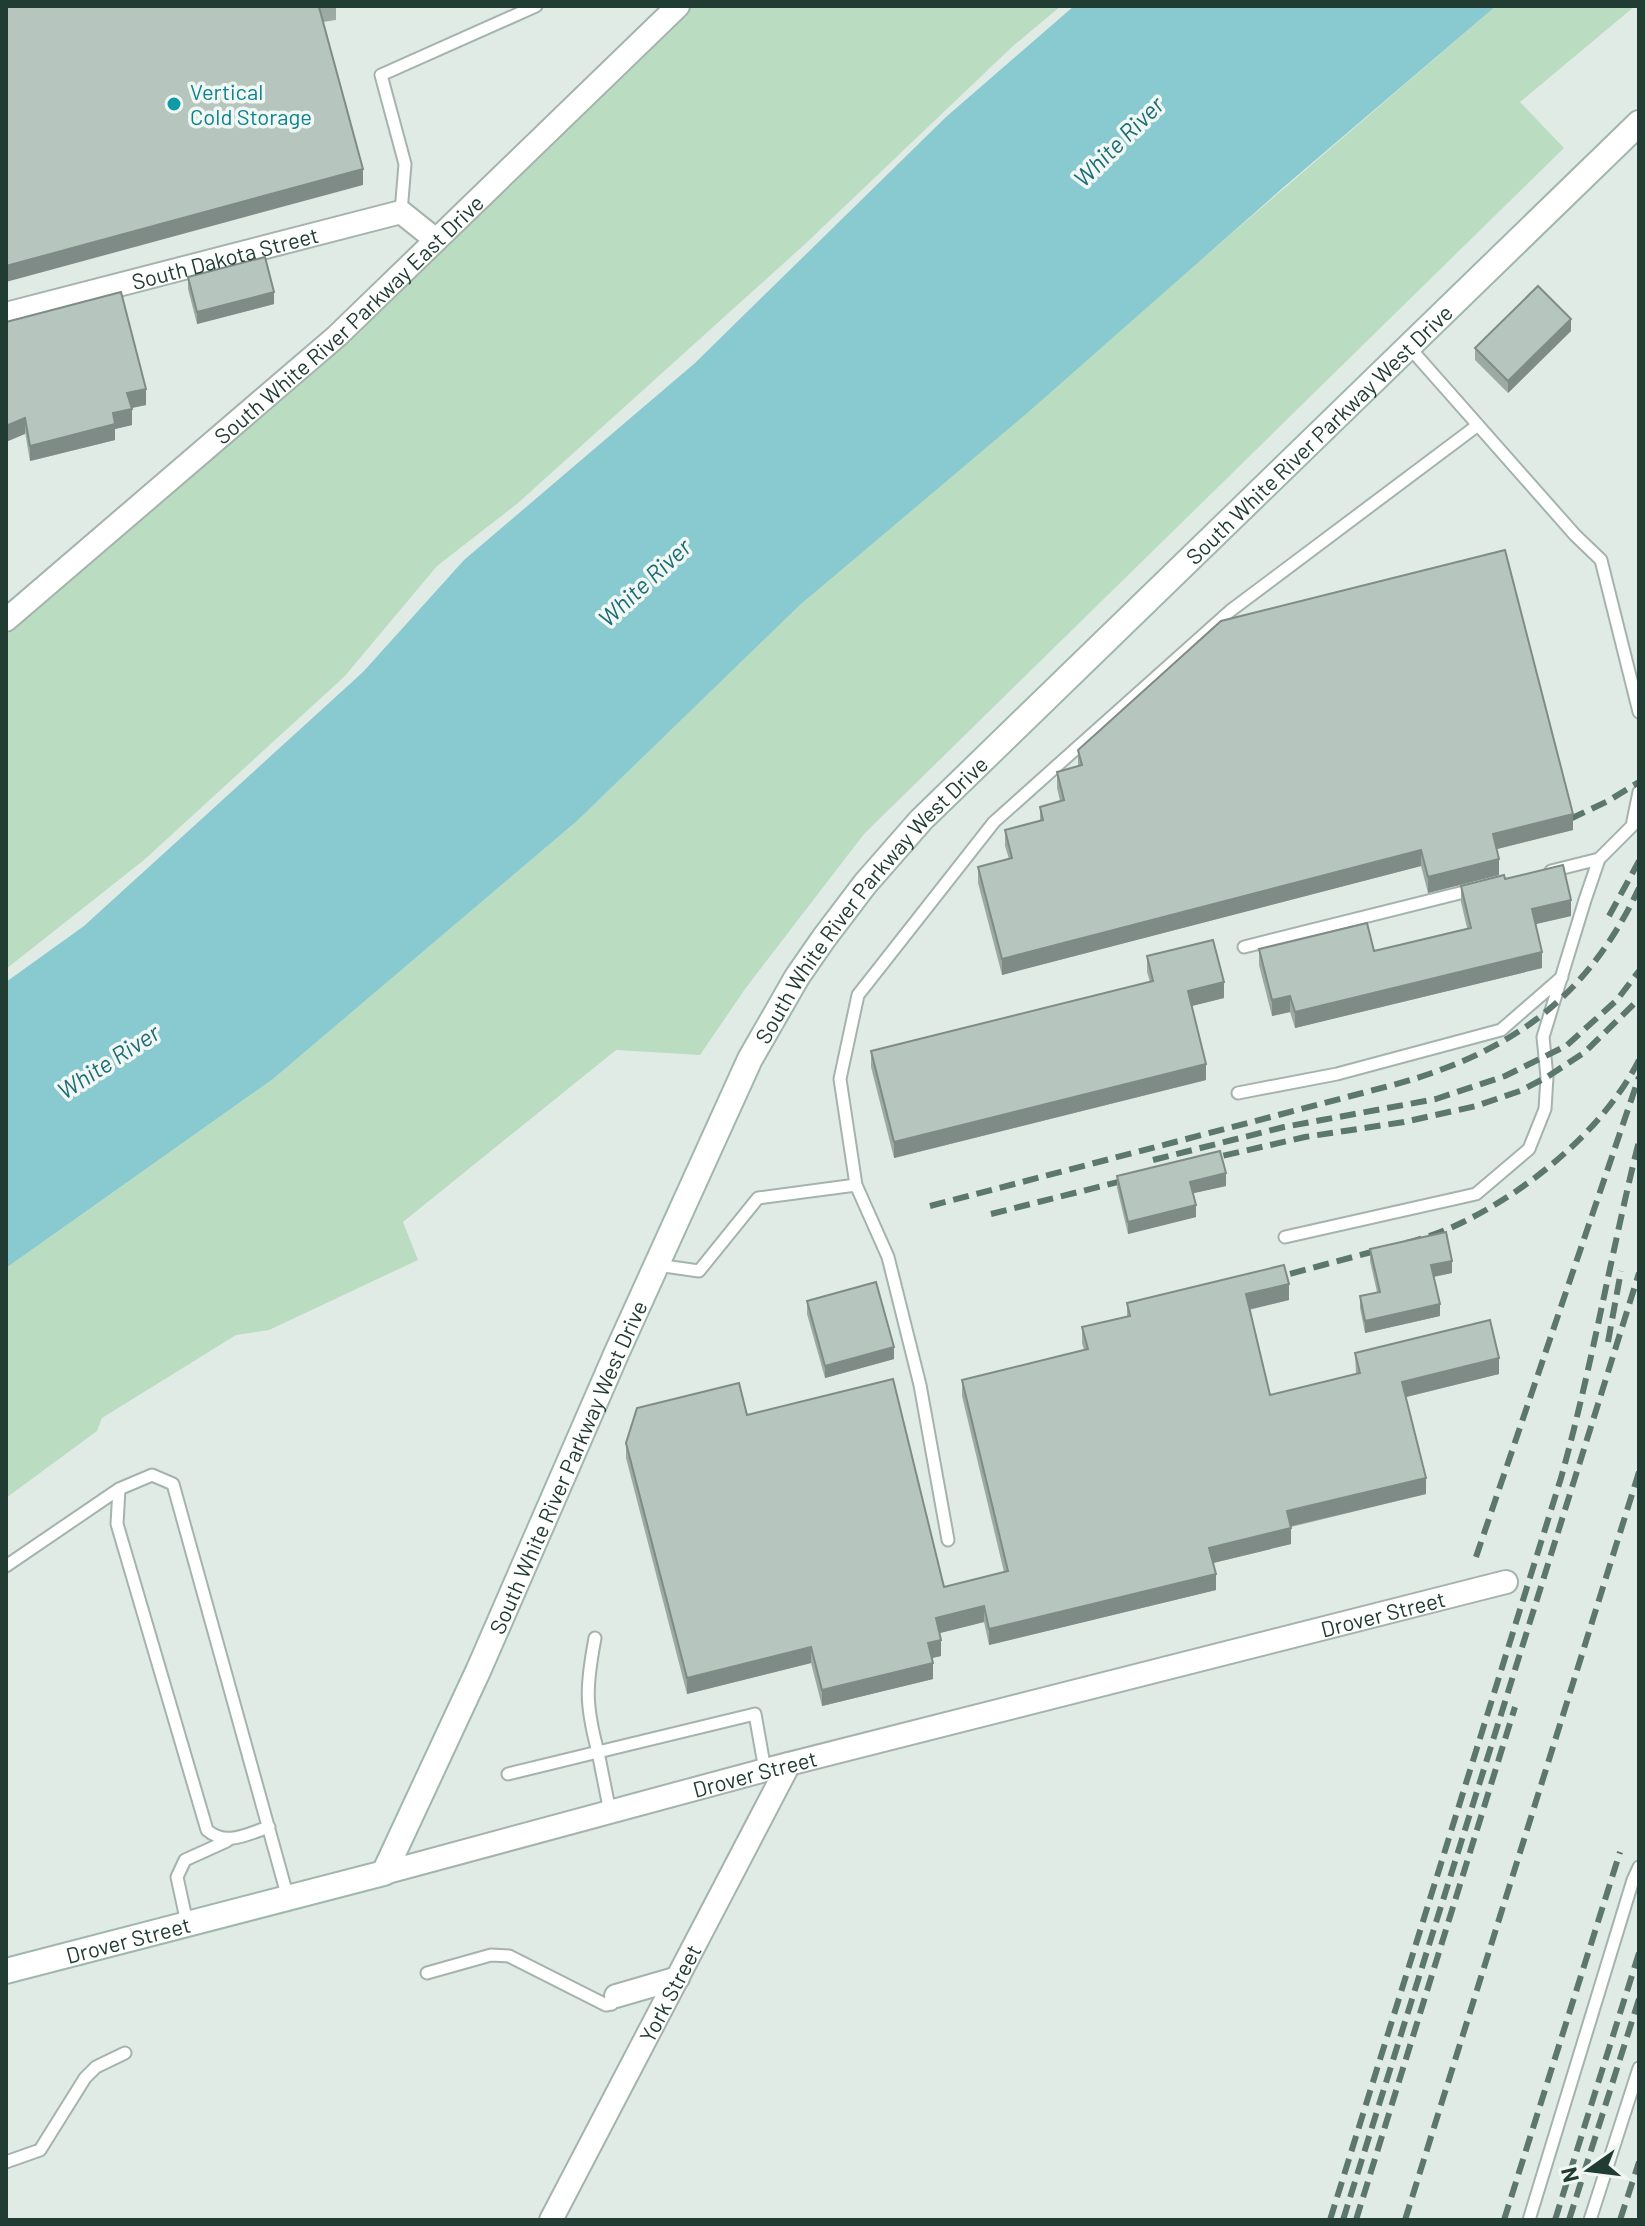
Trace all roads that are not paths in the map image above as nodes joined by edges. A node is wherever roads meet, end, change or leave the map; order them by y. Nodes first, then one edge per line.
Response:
1 (536, 6) edge
2 (678, 6) edge
3 (1639, 123) edge
4 (401, 212) junction
5 (436, 240) junction
6 (6, 314) edge
7 (1409, 347) junction
8 (1478, 425) junction
9 (6, 620) edge
10 (1639, 712) edge
11 (1639, 792) edge
12 (1599, 859) junction
13 (1537, 874) edge
14 (1491, 886) edge
15 (1244, 947) dead end
16 (1564, 976) junction
17 (1238, 1093) dead end
18 (856, 1185) junction
19 (1285, 1237) dead end
20 (656, 1265) junction
21 (119, 1489) junction
22 (948, 1540) dead end
23 (6, 1566) edge
24 (1506, 1582) dead end
25 (595, 1638) dead end
26 (598, 1752) junction
27 (789, 1764) junction
28 (765, 1770) junction
29 (508, 1774) dead end
30 (610, 1812) junction
31 (269, 1827) junction
32 (231, 1839) junction
33 (1639, 1867) edge
34 (384, 1873) junction
35 (288, 1898) junction
36 (187, 1923) junction
37 (6, 1971) edge
38 (427, 1973) dead end
39 (678, 1978) junction
40 (616, 1996) joint
41 (125, 2053) dead end
42 (1639, 2068) edge
43 (6, 2162) edge
44 (551, 2220) edge
45 (1529, 2220) edge
46 (1590, 2220) edge

1 - 4 lane
2 - 5 street, South White River Parkway East Drive
3 - 7 street, South White River Parkway West Drive
4 - 5 street
4 - 6 street, South Dakota Street
5 - 9 street, South White River Parkway East Drive
7 - 8 lane
7 - 20 street, South White River Parkway West Drive
8 - 10 lane
8 - 18 lane
11 - 12 lane
12 - 13 lane
12 - 16 lane
14 - 15 lane
16 - 17 lane
16 - 19 lane
18 - 20 lane
18 - 22 lane
20 - 34 street, South White River Parkway West Drive
21 - 23 lane
21 - 31 lane
21 - 32 lane
24 - 27 street, Drover Street
25 - 26 lane
26 - 28 lane
26 - 29 lane
26 - 30 lane
27 - 28 street, Drover Street
27 - 39 street, York Street
28 - 30 street, Drover Street
30 - 34 street, Drover Street
31 - 32 lane
31 - 35 lane
32 - 36 lane
33 - 45 lane
34 - 35 street, Drover Street
35 - 36 street, Drover Street
36 - 37 street, Drover Street
38 - 40 lane
39 - 40 street
39 - 44 street, York Street
41 - 43 lane
42 - 46 lane

